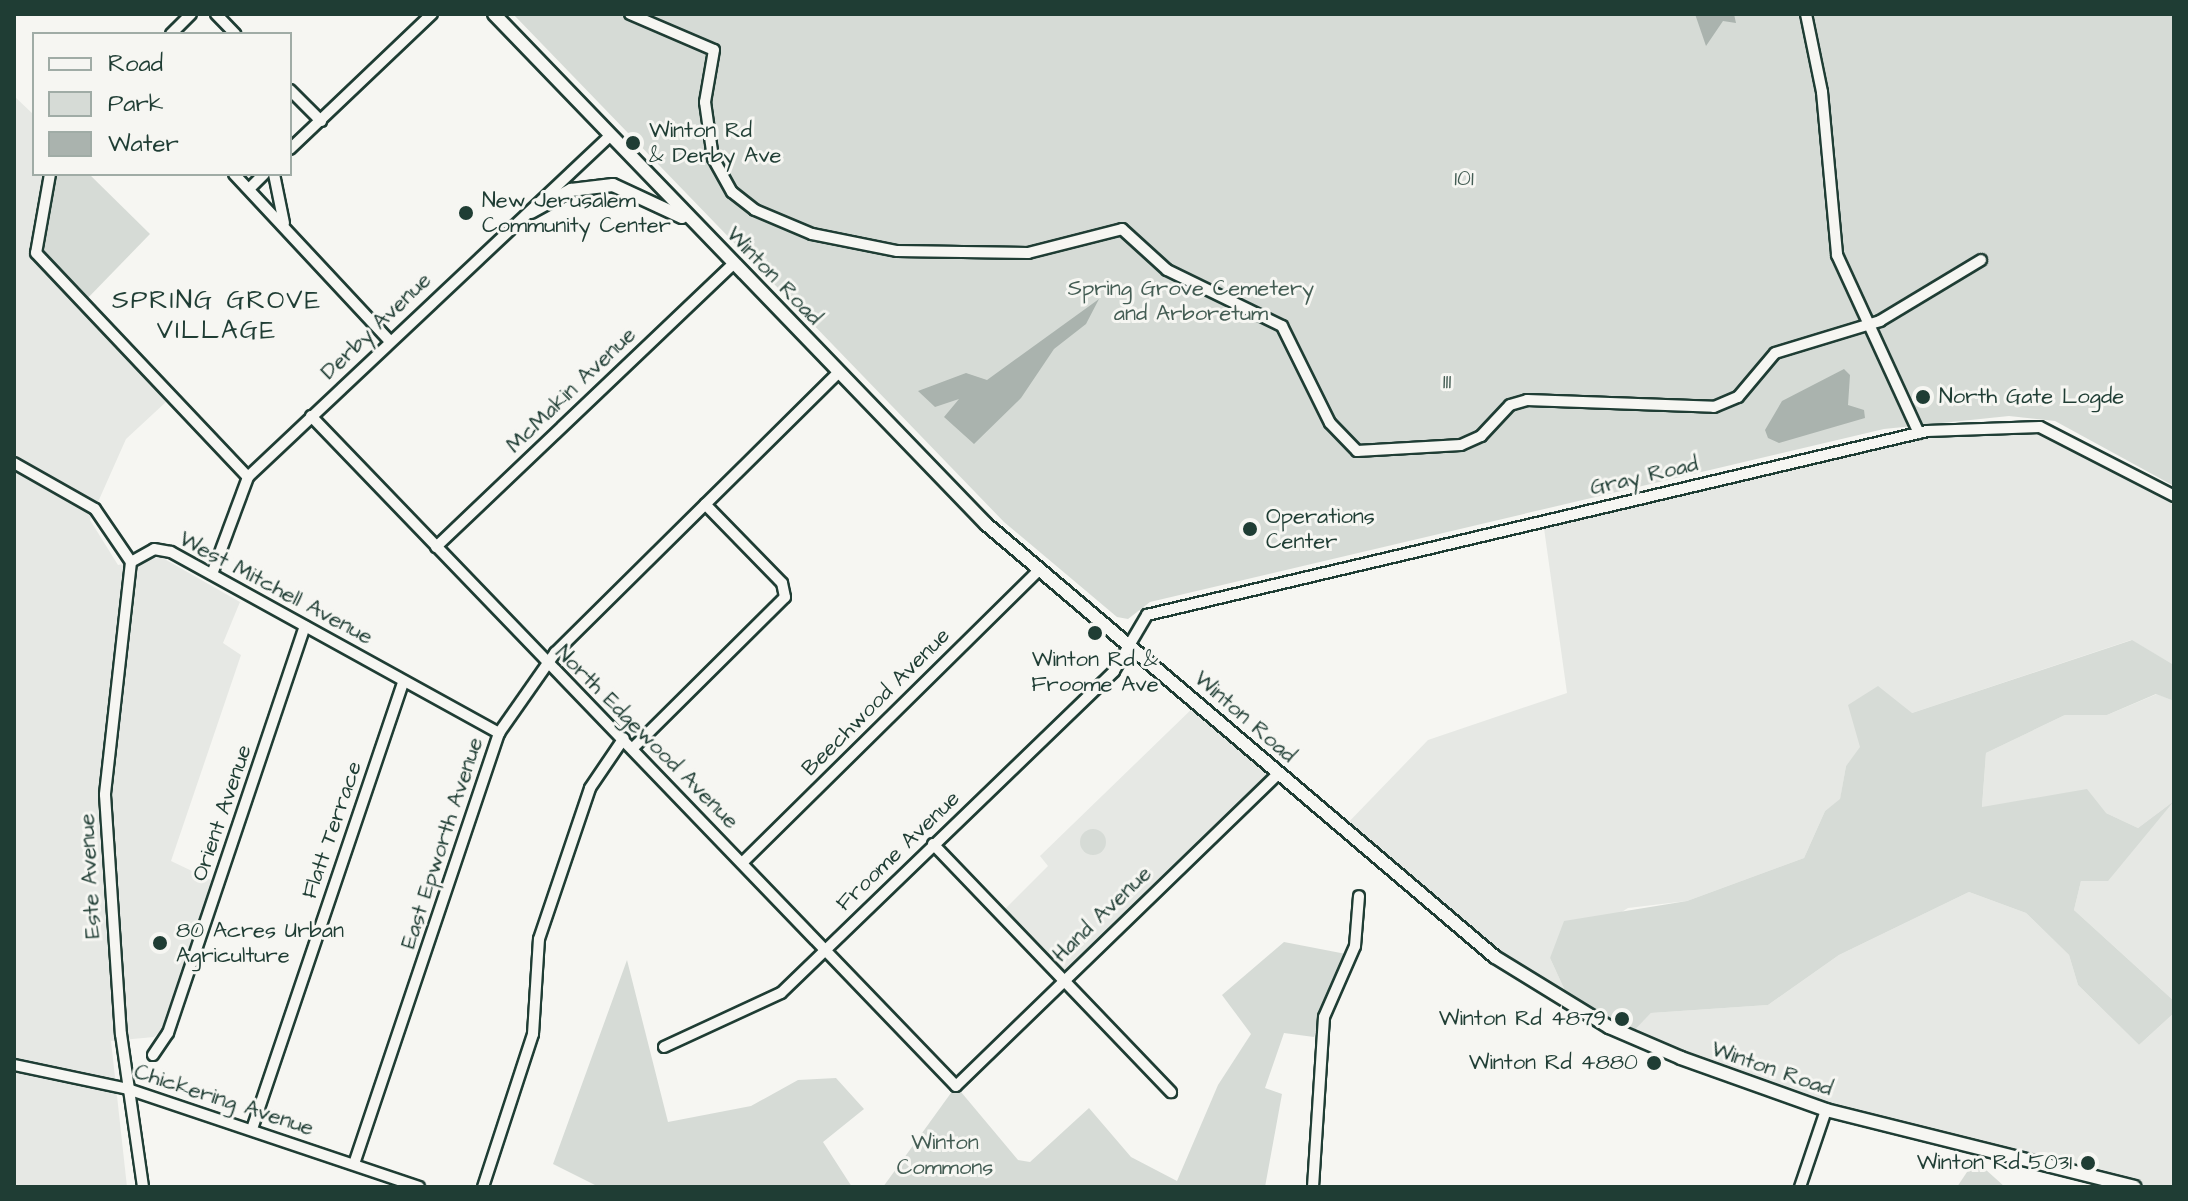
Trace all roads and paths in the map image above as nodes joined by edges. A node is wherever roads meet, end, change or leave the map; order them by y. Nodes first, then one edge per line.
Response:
1 (191, 14) edge
2 (216, 14) edge
3 (432, 14) edge
4 (494, 14) edge
5 (630, 14) edge
6 (1806, 14) edge
7 (173, 32) edge
8 (233, 32) edge
9 (292, 92) edge
10 (321, 121) junction
11 (610, 136) junction
12 (292, 147) edge
13 (50, 176) edge
14 (236, 176) edge
15 (262, 176) edge
16 (274, 176) edge
17 (249, 189) junction
18 (531, 212) junction
19 (693, 223) junction
20 (288, 232) junction
21 (1981, 260) dead end
22 (734, 263) junction
23 (1866, 327) junction
24 (389, 340) junction
25 (839, 372) junction
26 (311, 416) junction
27 (1919, 433) junction
28 (14, 463) edge
29 (248, 477) junction
30 (2174, 496) edge
31 (705, 504) junction
32 (436, 547) junction
33 (131, 562) junction
34 (1038, 571) junction
35 (212, 574) junction
36 (305, 626) junction
37 (1126, 642) junction
38 (548, 661) junction
39 (404, 681) junction
40 (499, 733) junction
41 (624, 738) junction
42 (633, 748) junction
43 (1279, 773) junction
44 (933, 844) junction
45 (743, 862) junction
46 (1359, 896) dead end
47 (825, 950) junction
48 (1063, 979) junction
49 (664, 1047) dead end
50 (153, 1055) dead end
51 (14, 1065) edge
52 (956, 1086) joint
53 (128, 1089) junction
54 (1171, 1092) dead end
55 (1826, 1110) junction
56 (252, 1129) junction
57 (354, 1164) junction
58 (143, 1187) edge
59 (419, 1187) edge
60 (483, 1187) edge
61 (1313, 1187) edge
62 (1800, 1187) edge
63 (2135, 1187) edge

1 - 7 street
2 - 8 street
3 - 10 street
4 - 11 main road, Winton Road
5 - 23 street
6 - 23 street
9 - 10 street
10 - 12 street
11 - 18 street, Derby Avenue
11 - 19 main road, Winton Road
13 - 29 street
14 - 17 street
15 - 17 street
16 - 20 street
17 - 20 street
18 - 19 main road
18 - 24 street, Derby Avenue
19 - 22 main road, Winton Road
20 - 24 street
21 - 23 street
22 - 25 main road, Winton Road
22 - 32 street, McMakin Avenue
23 - 27 street
24 - 26 street, Derby Avenue
25 - 31 street, East Epworth Avenue
25 - 34 main road, Winton Road
26 - 29 street, Derby Avenue
26 - 32 street, North Edgewood Avenue
27 - 30 street, Gray Road
27 - 37 street, Gray Road
28 - 33 street
29 - 35 street, Derby Avenue
31 - 38 street, East Epworth Avenue
31 - 42 street
32 - 38 street, North Edgewood Avenue
33 - 35 street, West Mitchell Avenue
33 - 53 street, Este Avenue
34 - 37 main road, Winton Road
34 - 45 street, Beechwood Avenue
35 - 36 street, West Mitchell Avenue
36 - 39 street, West Mitchell Avenue
36 - 50 street, Orient Avenue
37 - 43 main road, Winton Road
37 - 44 street, Froome Avenue
38 - 40 street, East Epworth Avenue
38 - 41 street, North Edgewood Avenue
39 - 40 street, West Mitchell Avenue
39 - 56 street, Flatt Terrace
40 - 57 street, East Epworth Avenue
41 - 42 street, North Edgewood Avenue
41 - 60 street
42 - 45 street, North Edgewood Avenue
43 - 48 street, Hand Avenue
43 - 55 main road, Winton Road
44 - 47 street, Froome Avenue
44 - 48 street
45 - 47 street, North Edgewood Avenue
46 - 61 street
47 - 49 street, Froome Avenue
47 - 52 street, North Edgewood Avenue
48 - 52 street, Hand Avenue
48 - 54 street
51 - 53 street, Chickering Avenue
53 - 56 street, Chickering Avenue
53 - 58 street, Este Avenue
55 - 62 street
55 - 63 main road, Winton Road
56 - 57 street, Chickering Avenue
57 - 59 street, Chickering Avenue

